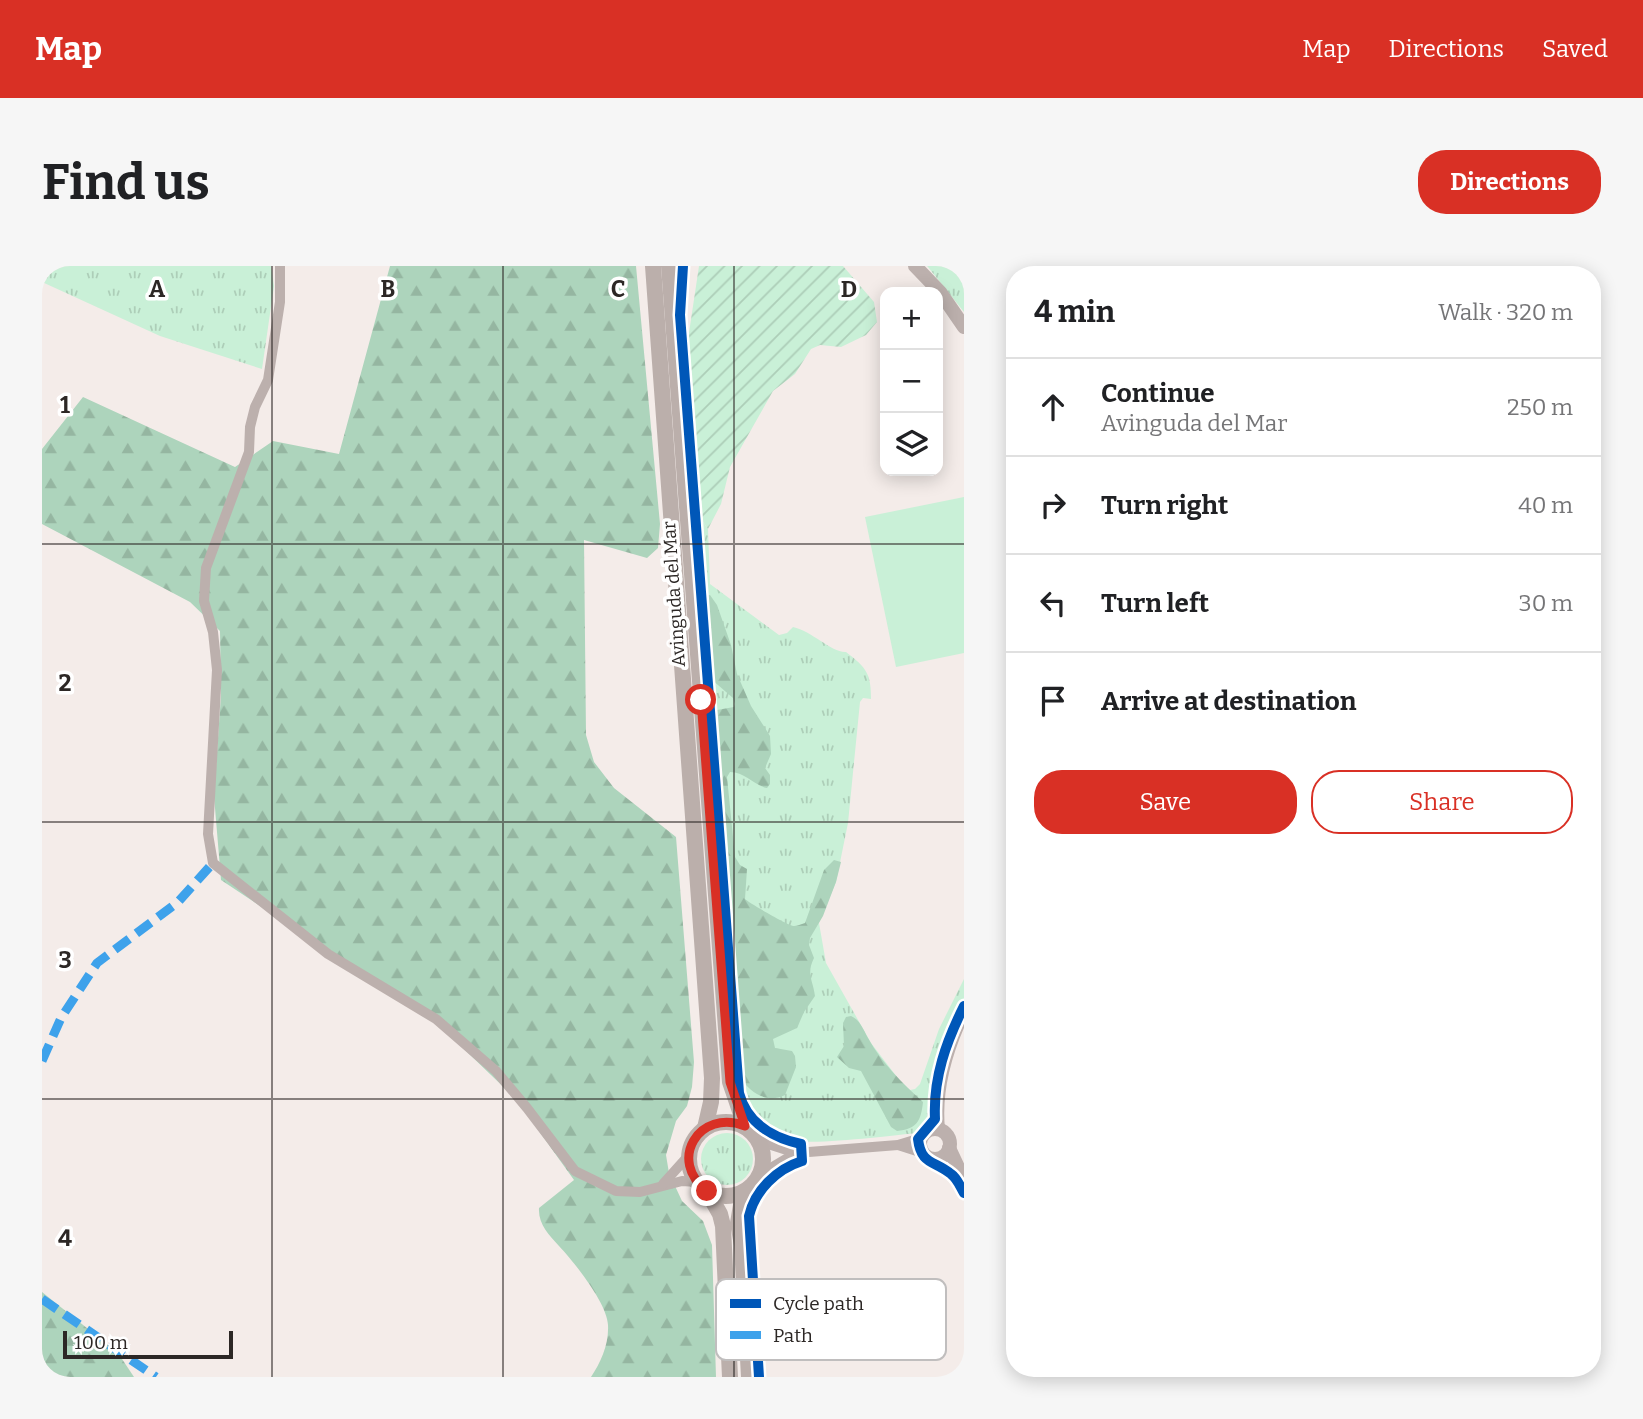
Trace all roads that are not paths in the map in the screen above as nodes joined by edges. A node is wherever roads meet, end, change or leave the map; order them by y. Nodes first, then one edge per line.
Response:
1 (280, 266) edge
2 (653, 266) edge
3 (669, 266) edge
4 (915, 266) edge
5 (964, 327) edge
6 (964, 1012) edge
7 (745, 1126) junction
8 (705, 1128) junction
9 (939, 1129) junction
10 (759, 1141) junction
11 (922, 1145) junction
12 (949, 1148) junction
13 (796, 1153) junction
14 (689, 1155) junction
15 (761, 1174) junction
16 (964, 1180) edge
17 (663, 1184) junction
18 (702, 1187) junction
19 (743, 1193) junction
20 (725, 1279) edge
21 (743, 1279) edge

1 - 17 street
2 - 8 main road, Avinguda del Mar
3 - 7 main road, Avinguda del Mar
4 - 5 street
6 - 9 street
7 - 8 main road
7 - 10 main road
8 - 14 main road
9 - 11 street
9 - 12 street
10 - 13 street
10 - 15 main road
11 - 12 street
11 - 13 street
12 - 16 street
13 - 15 street
14 - 17 street
14 - 18 main road
15 - 19 main road
17 - 18 street
18 - 19 main road
18 - 20 main road
19 - 21 main road

